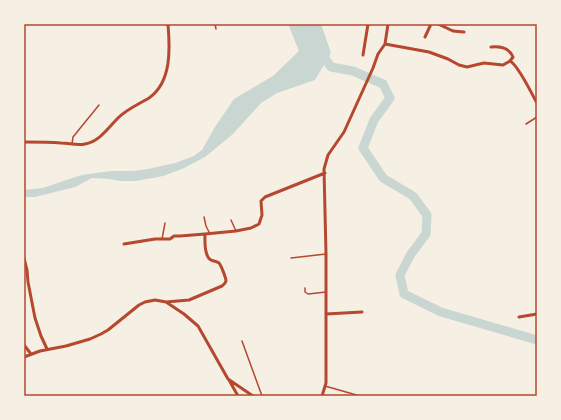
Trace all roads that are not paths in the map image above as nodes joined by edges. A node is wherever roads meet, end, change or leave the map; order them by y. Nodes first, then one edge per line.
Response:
1 (168, 24) edge
2 (215, 24) edge
3 (368, 24) edge
4 (388, 24) edge
5 (431, 24) edge
6 (438, 24) edge
7 (216, 29) dead end
8 (464, 32) dead end
9 (425, 37) dead end
10 (385, 44) junction
11 (491, 47) dead end
12 (363, 55) dead end
13 (510, 61) junction
14 (537, 103) edge
15 (99, 105) dead end
16 (537, 117) edge
17 (526, 124) dead end
18 (24, 142) edge
19 (72, 144) junction
20 (325, 173) junction
21 (204, 217) dead end
22 (231, 220) dead end
23 (165, 223) dead end
24 (236, 231) junction
25 (206, 234) junction
26 (210, 234) junction
27 (162, 239) junction
28 (124, 244) dead end
29 (326, 254) junction
30 (24, 258) edge
31 (291, 258) dead end
32 (305, 288) dead end
33 (326, 292) junction
34 (166, 302) junction
35 (362, 312) dead end
36 (326, 314) junction
37 (537, 314) edge
38 (519, 317) dead end
39 (242, 341) dead end
40 (24, 345) edge
41 (47, 349) junction
42 (31, 354) junction
43 (24, 357) edge
44 (228, 378) junction
45 (325, 385) junction
46 (238, 396) edge
47 (253, 396) edge
48 (262, 396) edge
49 (322, 396) edge
50 (360, 396) edge

1 - 19 street
2 - 7 lane
3 - 12 street
4 - 10 street
5 - 9 street
6 - 8 street
10 - 13 street
10 - 20 street
11 - 13 street
13 - 14 street
15 - 19 lane
16 - 17 lane
18 - 19 street
20 - 24 street
20 - 29 street
21 - 26 lane
22 - 24 lane
23 - 27 lane
24 - 26 street
25 - 26 street
25 - 27 street
25 - 34 street
27 - 28 street
29 - 31 lane
29 - 33 street
30 - 41 street
32 - 33 lane
33 - 36 street
34 - 41 street
34 - 44 street
35 - 36 street
36 - 45 street
37 - 38 street
39 - 48 lane
40 - 42 street
41 - 42 street
42 - 43 street
44 - 46 street
44 - 47 street
45 - 49 street
45 - 50 lane

